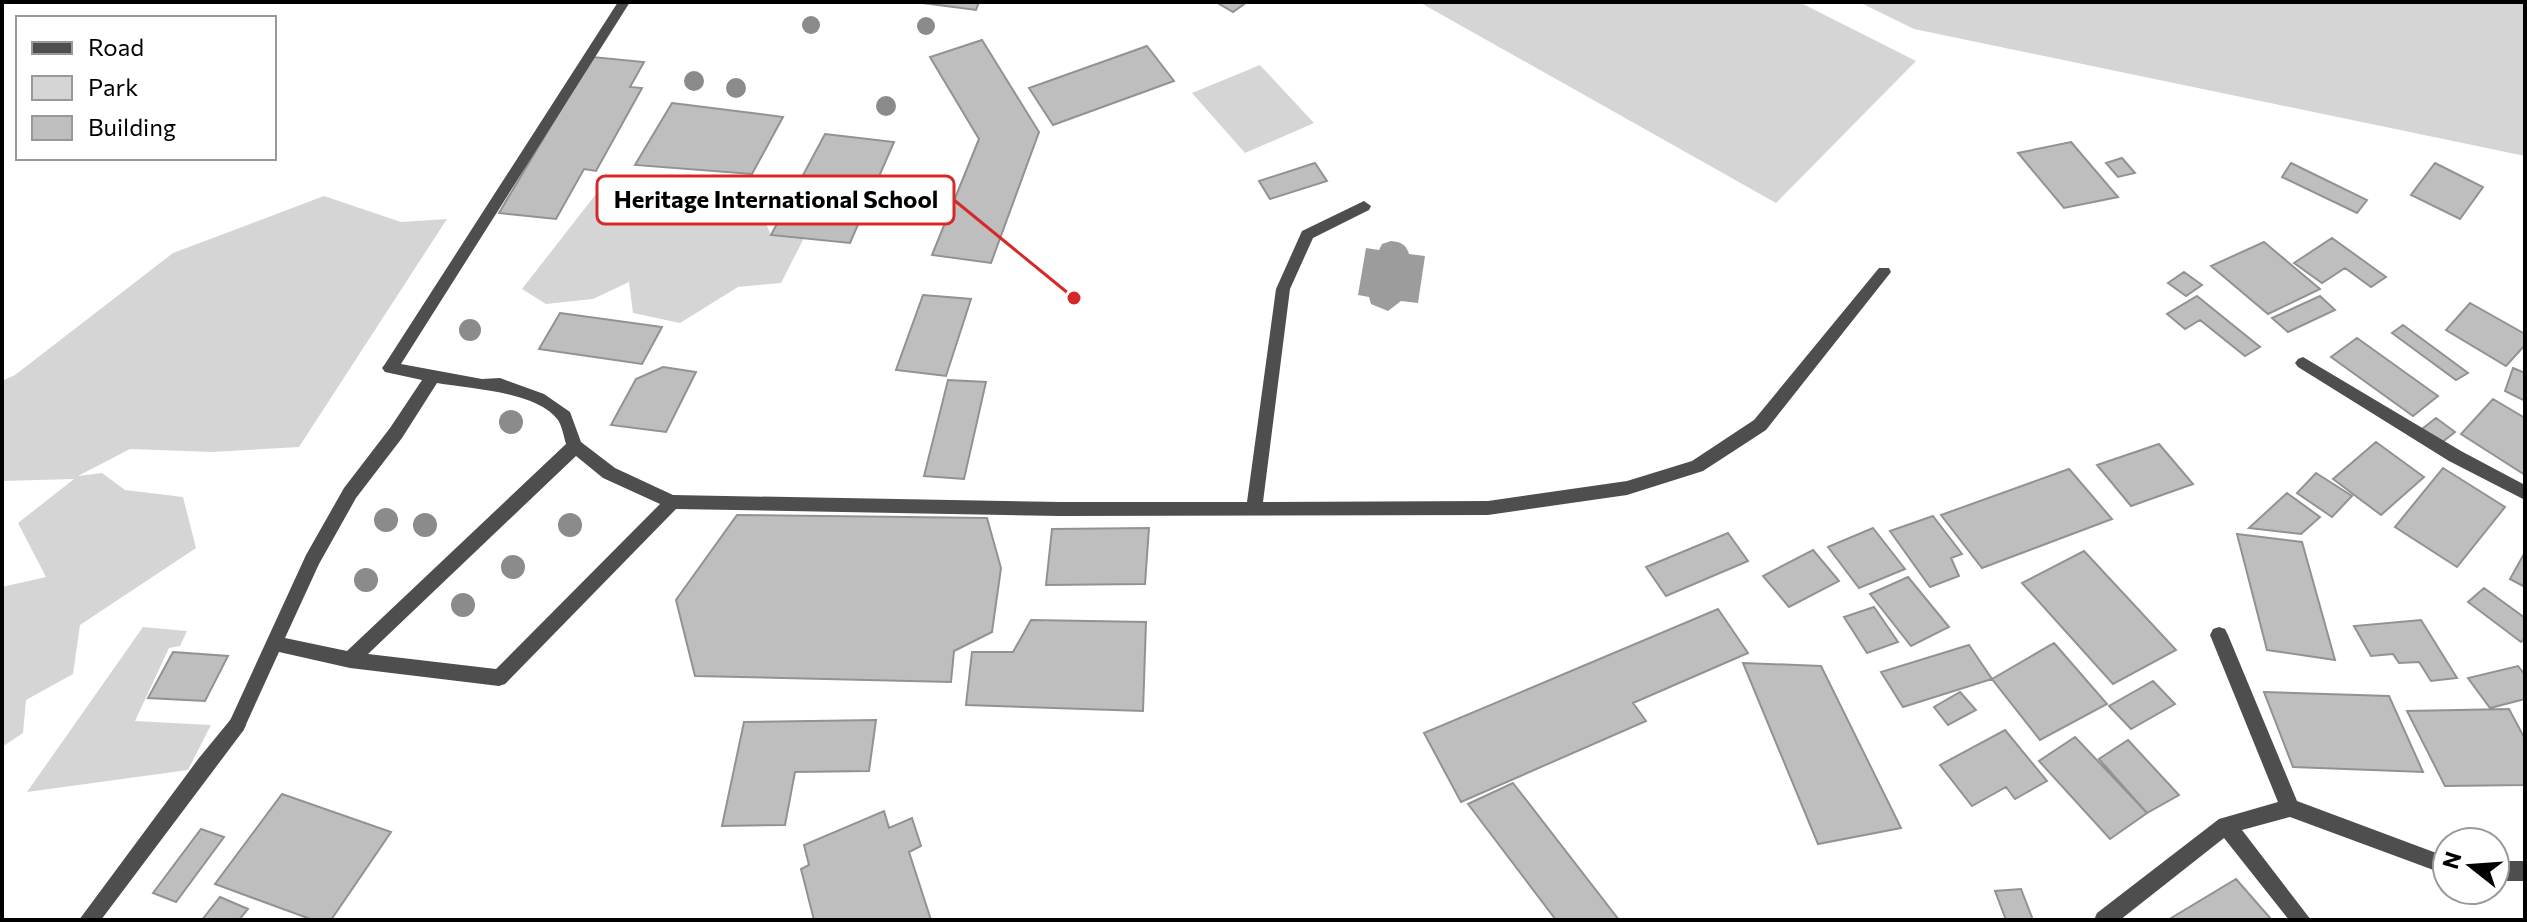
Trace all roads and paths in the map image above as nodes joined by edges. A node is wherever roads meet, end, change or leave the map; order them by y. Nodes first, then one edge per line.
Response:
1 (624, 2) edge
2 (1364, 206) dead end
3 (1884, 272) dead end
4 (2303, 363) dead end
5 (433, 376) junction
6 (575, 446) junction
7 (2525, 493) edge
8 (672, 502) junction
9 (1254, 510) junction
10 (2219, 635) dead end
11 (275, 643) junction
12 (350, 660) junction
13 (2290, 808) junction
14 (2226, 825) junction
15 (2431, 860) edge
16 (89, 920) edge
17 (2104, 920) edge
18 (2301, 920) edge

1 - 5 street
2 - 9 street
3 - 9 street
4 - 7 street
5 - 6 street
5 - 11 street
6 - 8 street
6 - 12 street
8 - 9 street
8 - 12 street
10 - 13 street
11 - 12 street
11 - 16 street
13 - 14 street
13 - 15 street
14 - 17 street
14 - 18 street

